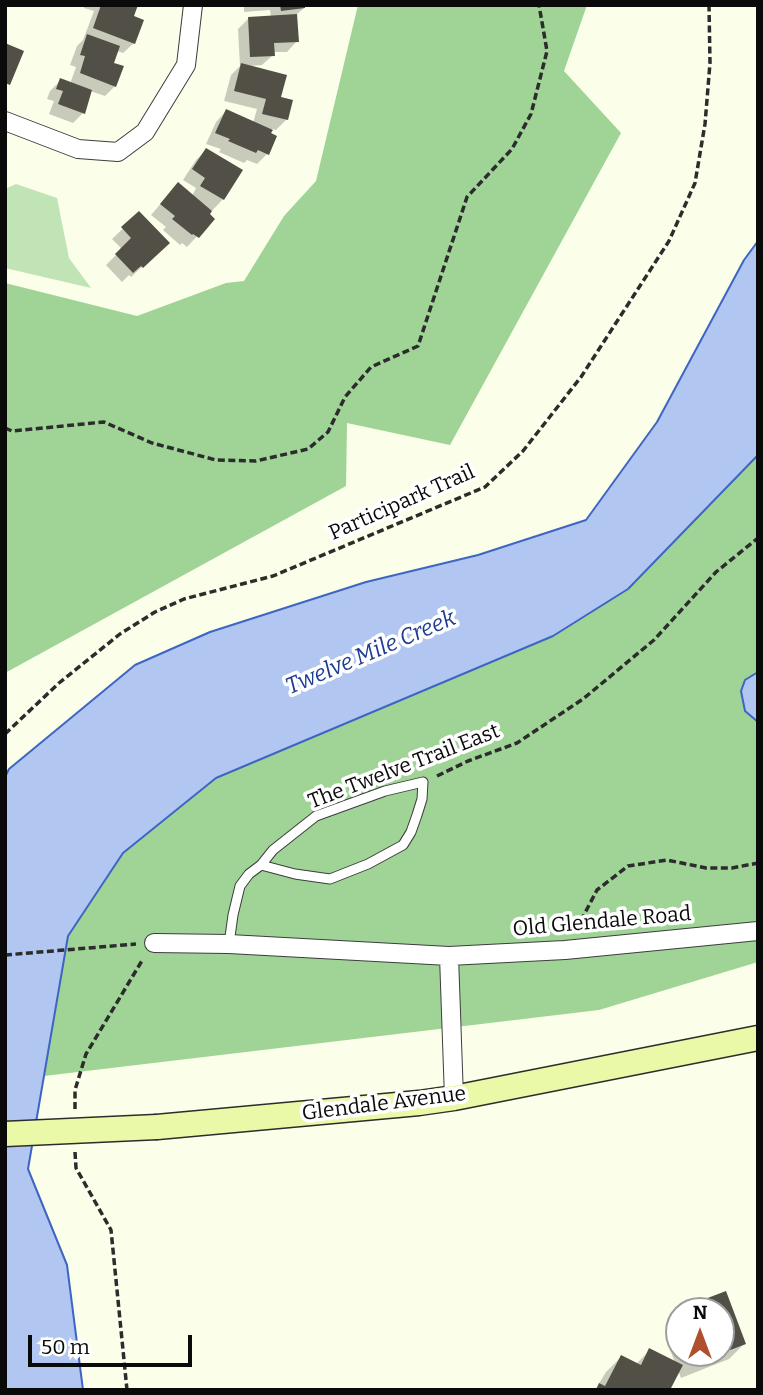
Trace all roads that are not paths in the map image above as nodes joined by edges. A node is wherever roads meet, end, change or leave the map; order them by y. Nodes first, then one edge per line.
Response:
1 (193, 5) edge
2 (5, 121) edge
3 (261, 865) junction
4 (758, 931) edge
5 (154, 943) road end
6 (229, 944) junction
7 (449, 957) junction
8 (758, 1038) edge
9 (454, 1098) junction
10 (5, 1134) edge

1 - 2 street
3 - 3 lane, The Twelve Trail East
3 - 6 lane, The Twelve Trail East
4 - 7 street, Old Glendale Road
5 - 6 street, Old Glendale Road
6 - 7 street, Old Glendale Road
7 - 9 street
8 - 9 main road, Glendale Avenue
9 - 10 main road, Glendale Avenue, bridge

